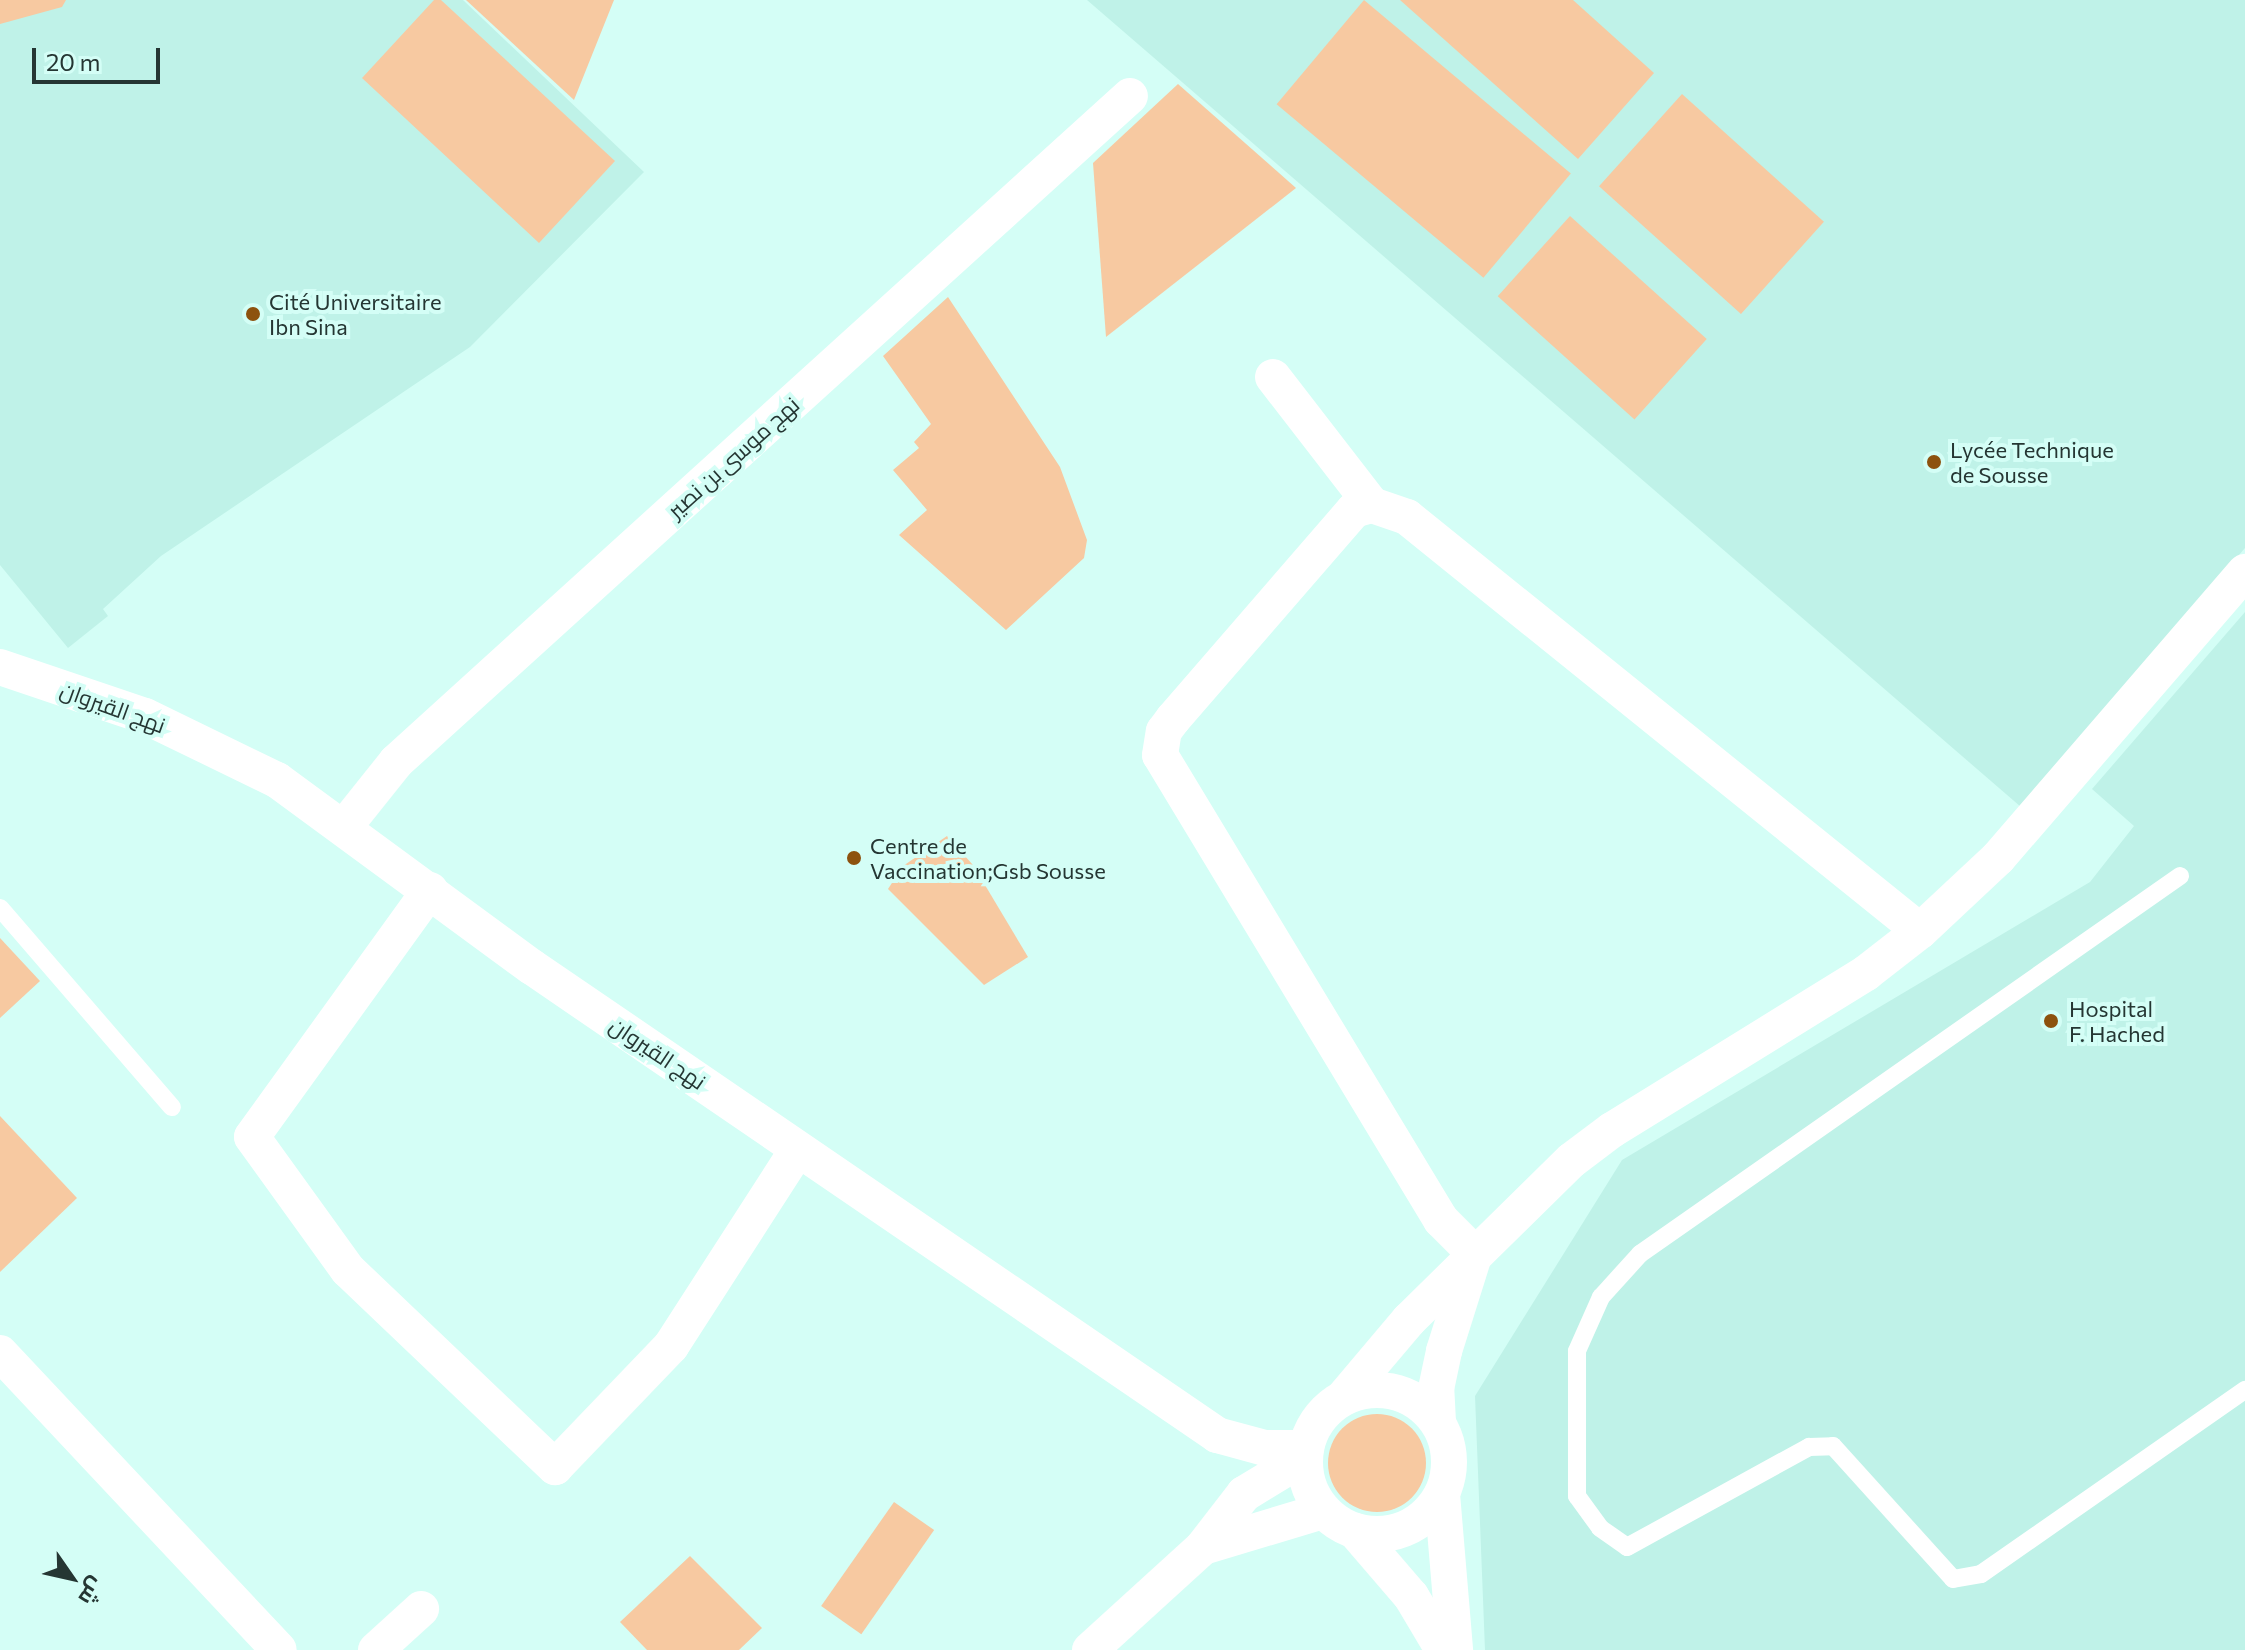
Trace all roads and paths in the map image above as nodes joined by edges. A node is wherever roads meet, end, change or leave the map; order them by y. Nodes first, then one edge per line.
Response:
1 (1130, 96) dead end
2 (1273, 377) dead end
3 (1372, 505) junction
4 (2245, 572) edge
5 (0, 667) edge
6 (345, 826) junction
7 (2180, 876) dead end
8 (430, 890) junction
9 (0, 908) edge
10 (1920, 931) junction
11 (172, 1107) dead end
12 (798, 1149) junction
13 (1475, 1254) junction
14 (0, 1353) edge
15 (2245, 1390) edge
16 (1343, 1398) junction
17 (1438, 1422) junction
18 (1306, 1453) junction
19 (1442, 1494) junction
20 (1323, 1511) junction
21 (1355, 1531) junction
22 (1203, 1547) junction
23 (421, 1609) dead end
24 (279, 1650) edge
25 (376, 1650) edge
26 (1090, 1650) edge
27 (1443, 1650) edge
28 (1455, 1650) edge

1 - 6 street, نهج موسى بن نصير
2 - 3 street
3 - 10 street
3 - 13 street
4 - 10 street
5 - 6 street, نهج القيروان
6 - 8 street, نهج القيروان
7 - 15 lane
8 - 12 street, نهج القيروان
8 - 12 street
9 - 11 lane
10 - 13 street
12 - 18 street, نهج القيروان
13 - 16 street
13 - 17 street
14 - 24 street
16 - 17 street
16 - 18 street
17 - 19 street
18 - 20 street
18 - 22 street
19 - 21 street
19 - 28 street
20 - 21 street
20 - 22 street
21 - 27 street
22 - 26 street
23 - 25 street

